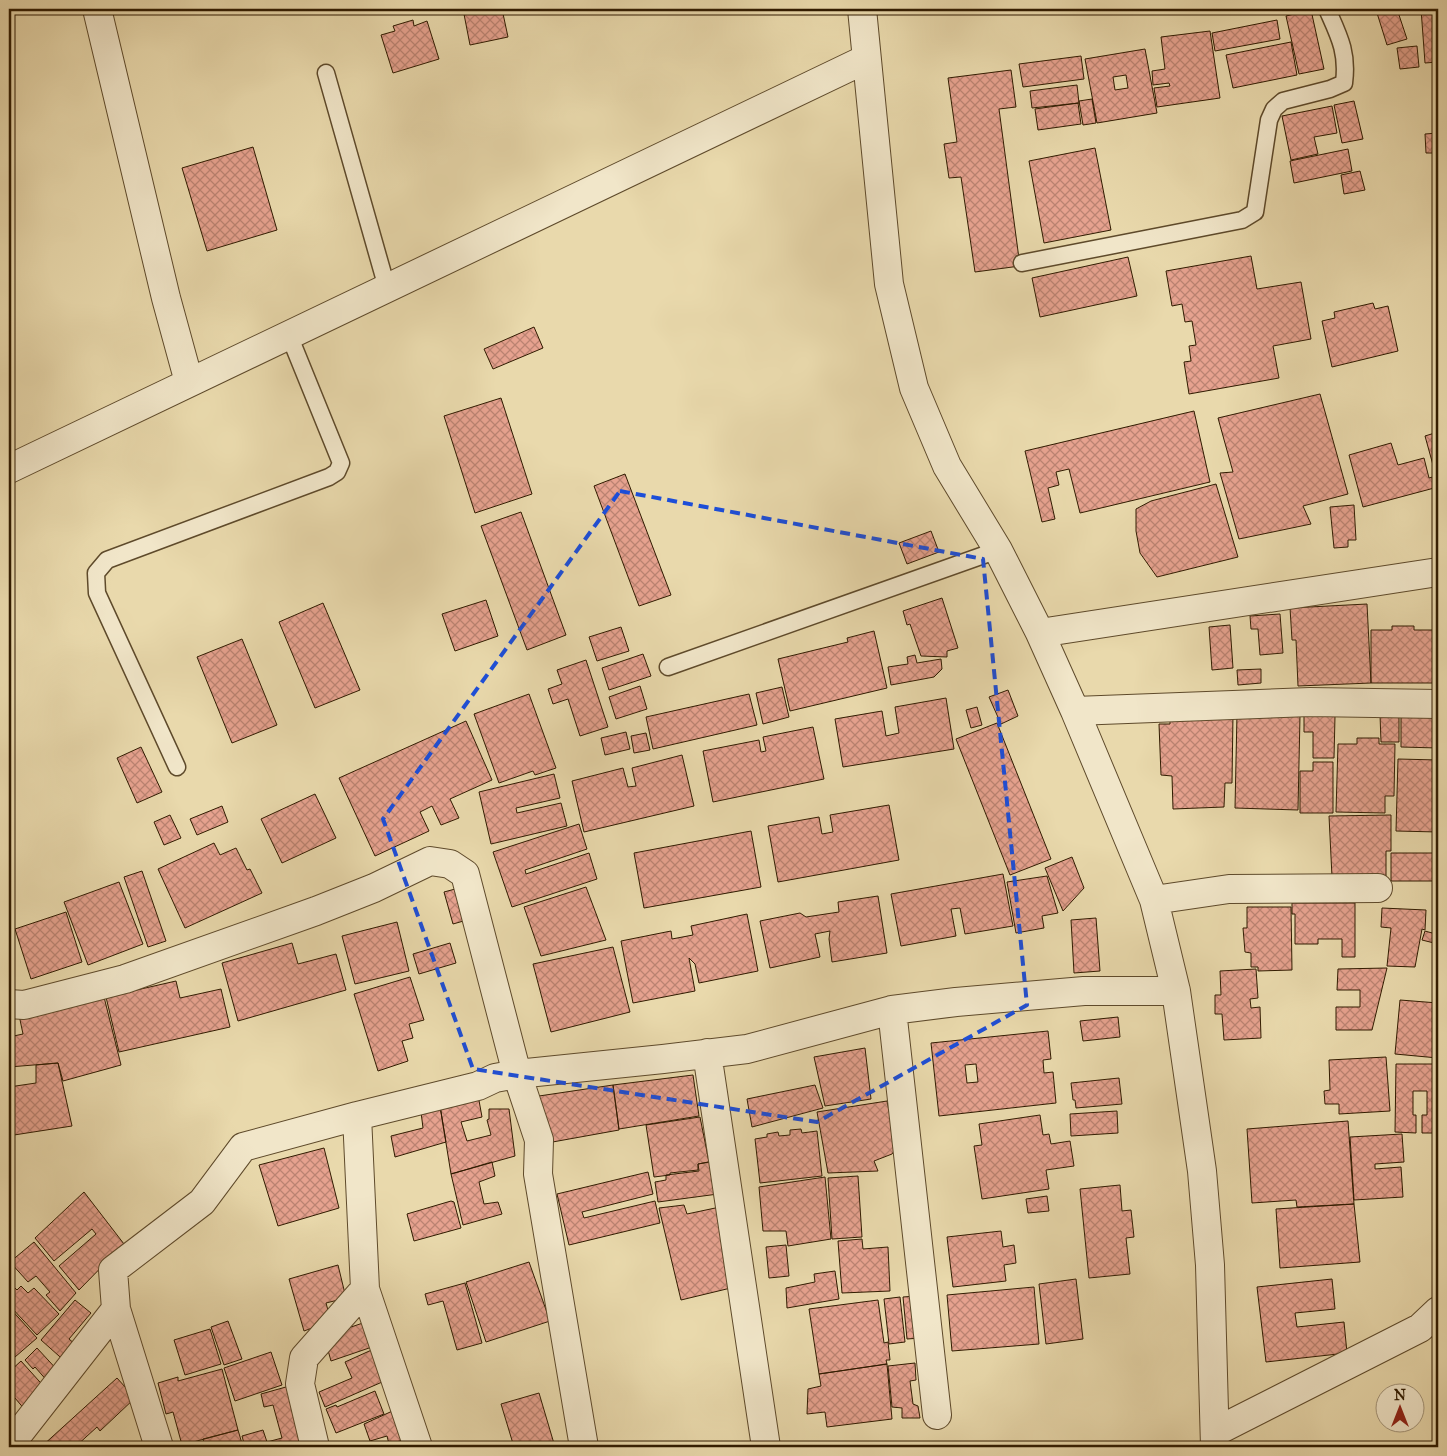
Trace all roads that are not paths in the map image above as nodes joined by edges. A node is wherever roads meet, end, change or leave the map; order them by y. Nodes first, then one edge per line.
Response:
1 (97, 9) edge
2 (1326, 9) edge
3 (863, 10) edge
4 (866, 59) junction
5 (326, 73) dead end
6 (1022, 263) dead end
7 (387, 288) junction
8 (289, 335) junction
9 (189, 382) junction
10 (9, 468) edge
11 (998, 550) junction
12 (1438, 572) edge
13 (1040, 633) junction
14 (668, 667) dead end
15 (1438, 704) edge
16 (1075, 710) junction
17 (177, 767) dead end
18 (1378, 888) dead end
19 (1154, 900) junction
20 (1176, 991) junction
21 (9, 1004) edge
22 (892, 1010) junction
23 (707, 1053) junction
24 (517, 1074) junction
25 (356, 1116) junction
26 (365, 1289) junction
27 (116, 1309) junction
28 (1438, 1311) edge
29 (937, 1415) dead end
30 (1215, 1439) edge
31 (9, 1446) edge
32 (159, 1447) edge
33 (315, 1447) edge
34 (418, 1447) edge
35 (584, 1447) edge
36 (766, 1447) edge

1 - 9 street
2 - 6 lane
3 - 4 street
4 - 7 street
4 - 11 street
5 - 7 lane
7 - 8 street
8 - 9 street
8 - 17 lane
9 - 10 street
11 - 13 street
11 - 14 lane
12 - 13 street
13 - 16 street
15 - 16 street
16 - 19 street
18 - 19 street
19 - 20 street
20 - 22 street
20 - 30 street
21 - 24 street
22 - 23 street
22 - 29 street
23 - 24 street
23 - 36 street
24 - 25 street
24 - 35 street
25 - 26 street
25 - 27 street
26 - 33 street
26 - 34 street
27 - 31 street
27 - 32 street
28 - 30 street

